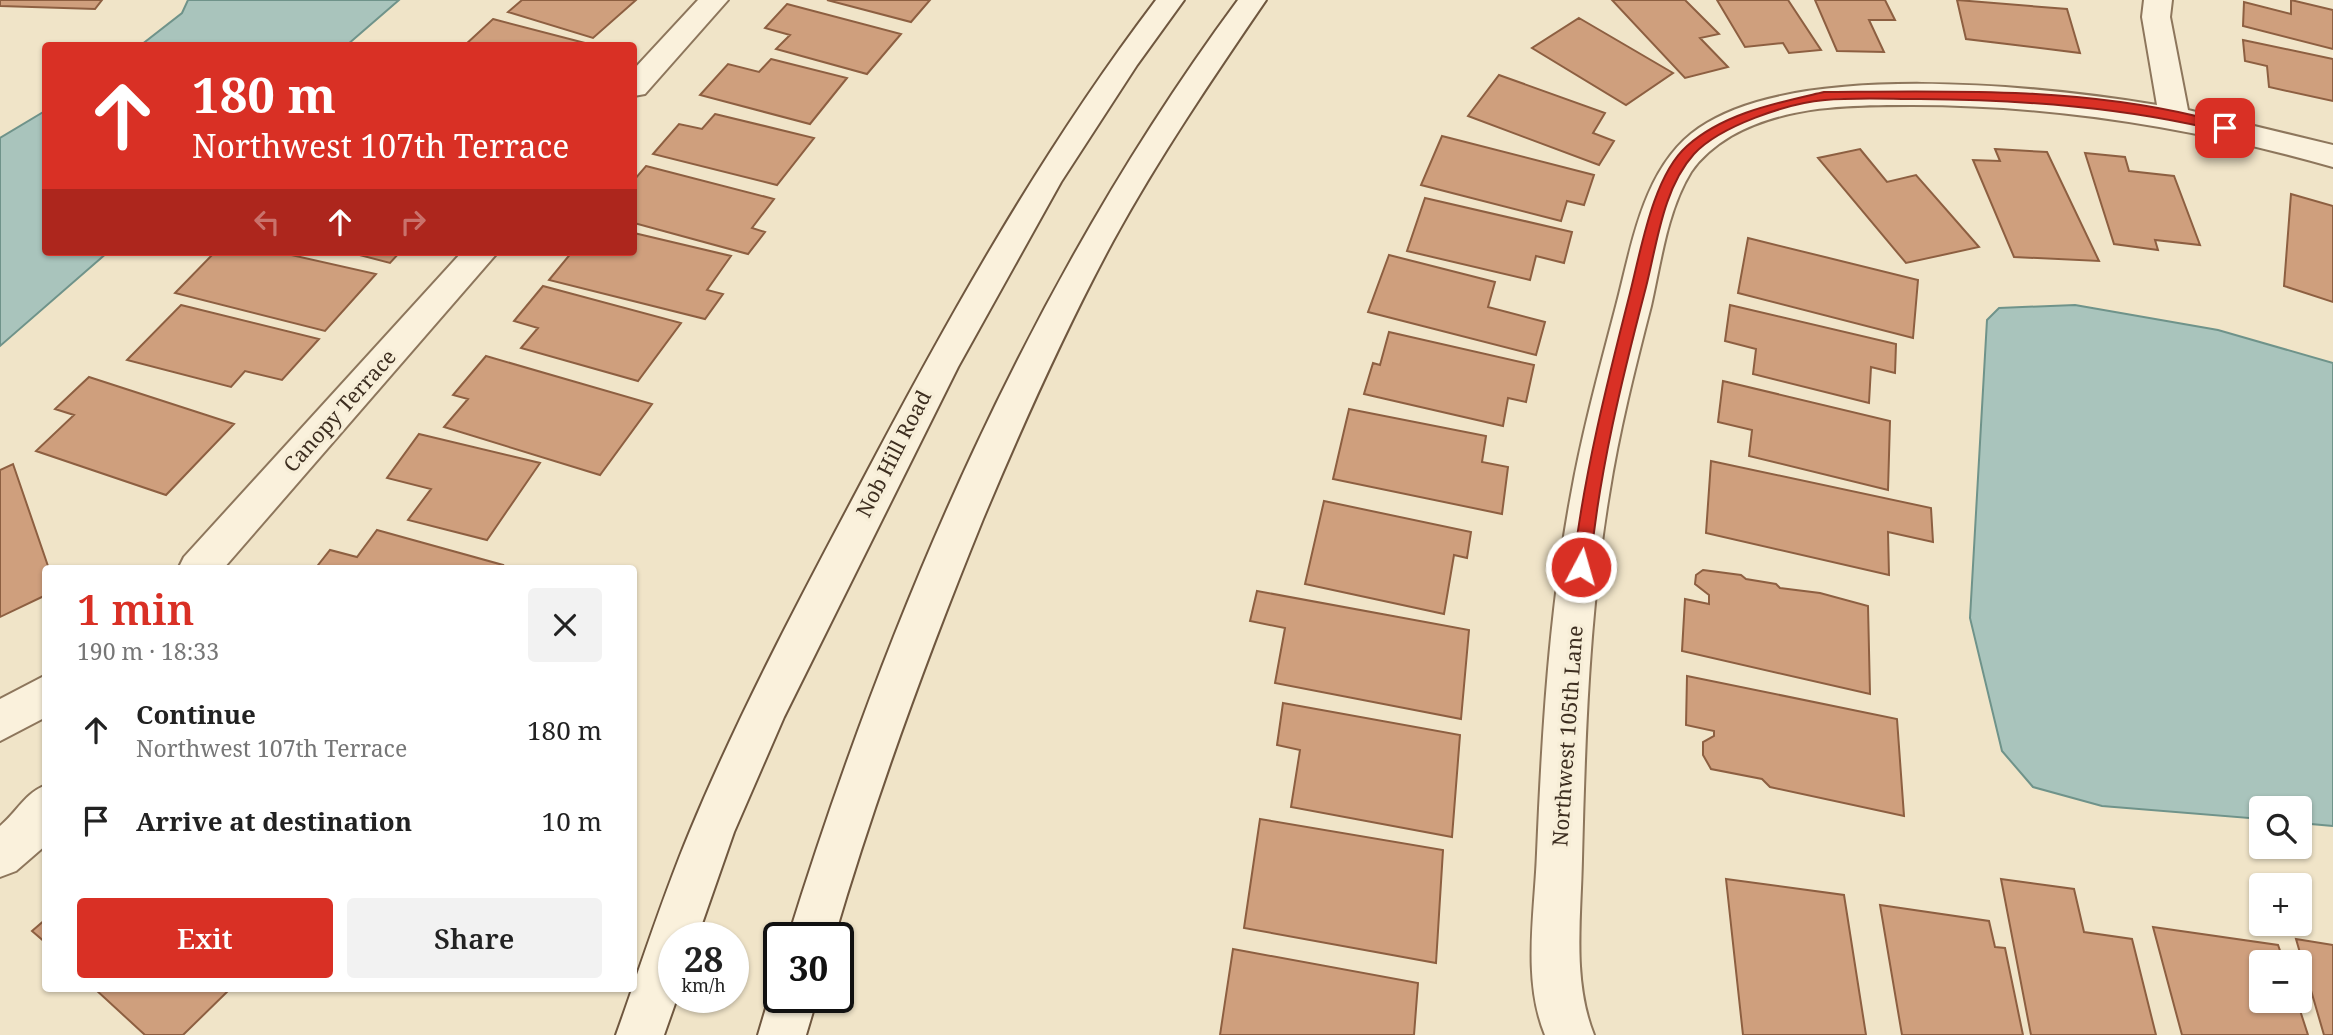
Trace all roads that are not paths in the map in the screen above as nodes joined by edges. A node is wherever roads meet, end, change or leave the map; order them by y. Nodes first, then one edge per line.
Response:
1 (714, 0) edge
2 (1170, 0) edge
3 (1252, 0) edge
4 (2158, 0) edge
5 (637, 84) edge
6 (2174, 115) junction
7 (2333, 156) edge
8 (477, 256) edge
9 (202, 565) edge
10 (42, 696) edge
11 (0, 721) edge
12 (42, 812) edge
13 (0, 855) edge
14 (680, 922) edge
15 (816, 922) edge
16 (658, 984) edge
17 (789, 1013) edge
18 (640, 1035) edge
19 (782, 1035) edge
20 (1570, 1035) edge

1 - 5 street
2 - 14 street, Nob Hill Road
3 - 15 street
4 - 6 street
6 - 7 street, Northwest 105th Lane
6 - 20 street, Northwest 105th Lane
8 - 9 street, Canopy Terrace
10 - 11 street
12 - 13 street
16 - 18 street, Nob Hill Road
17 - 19 street

